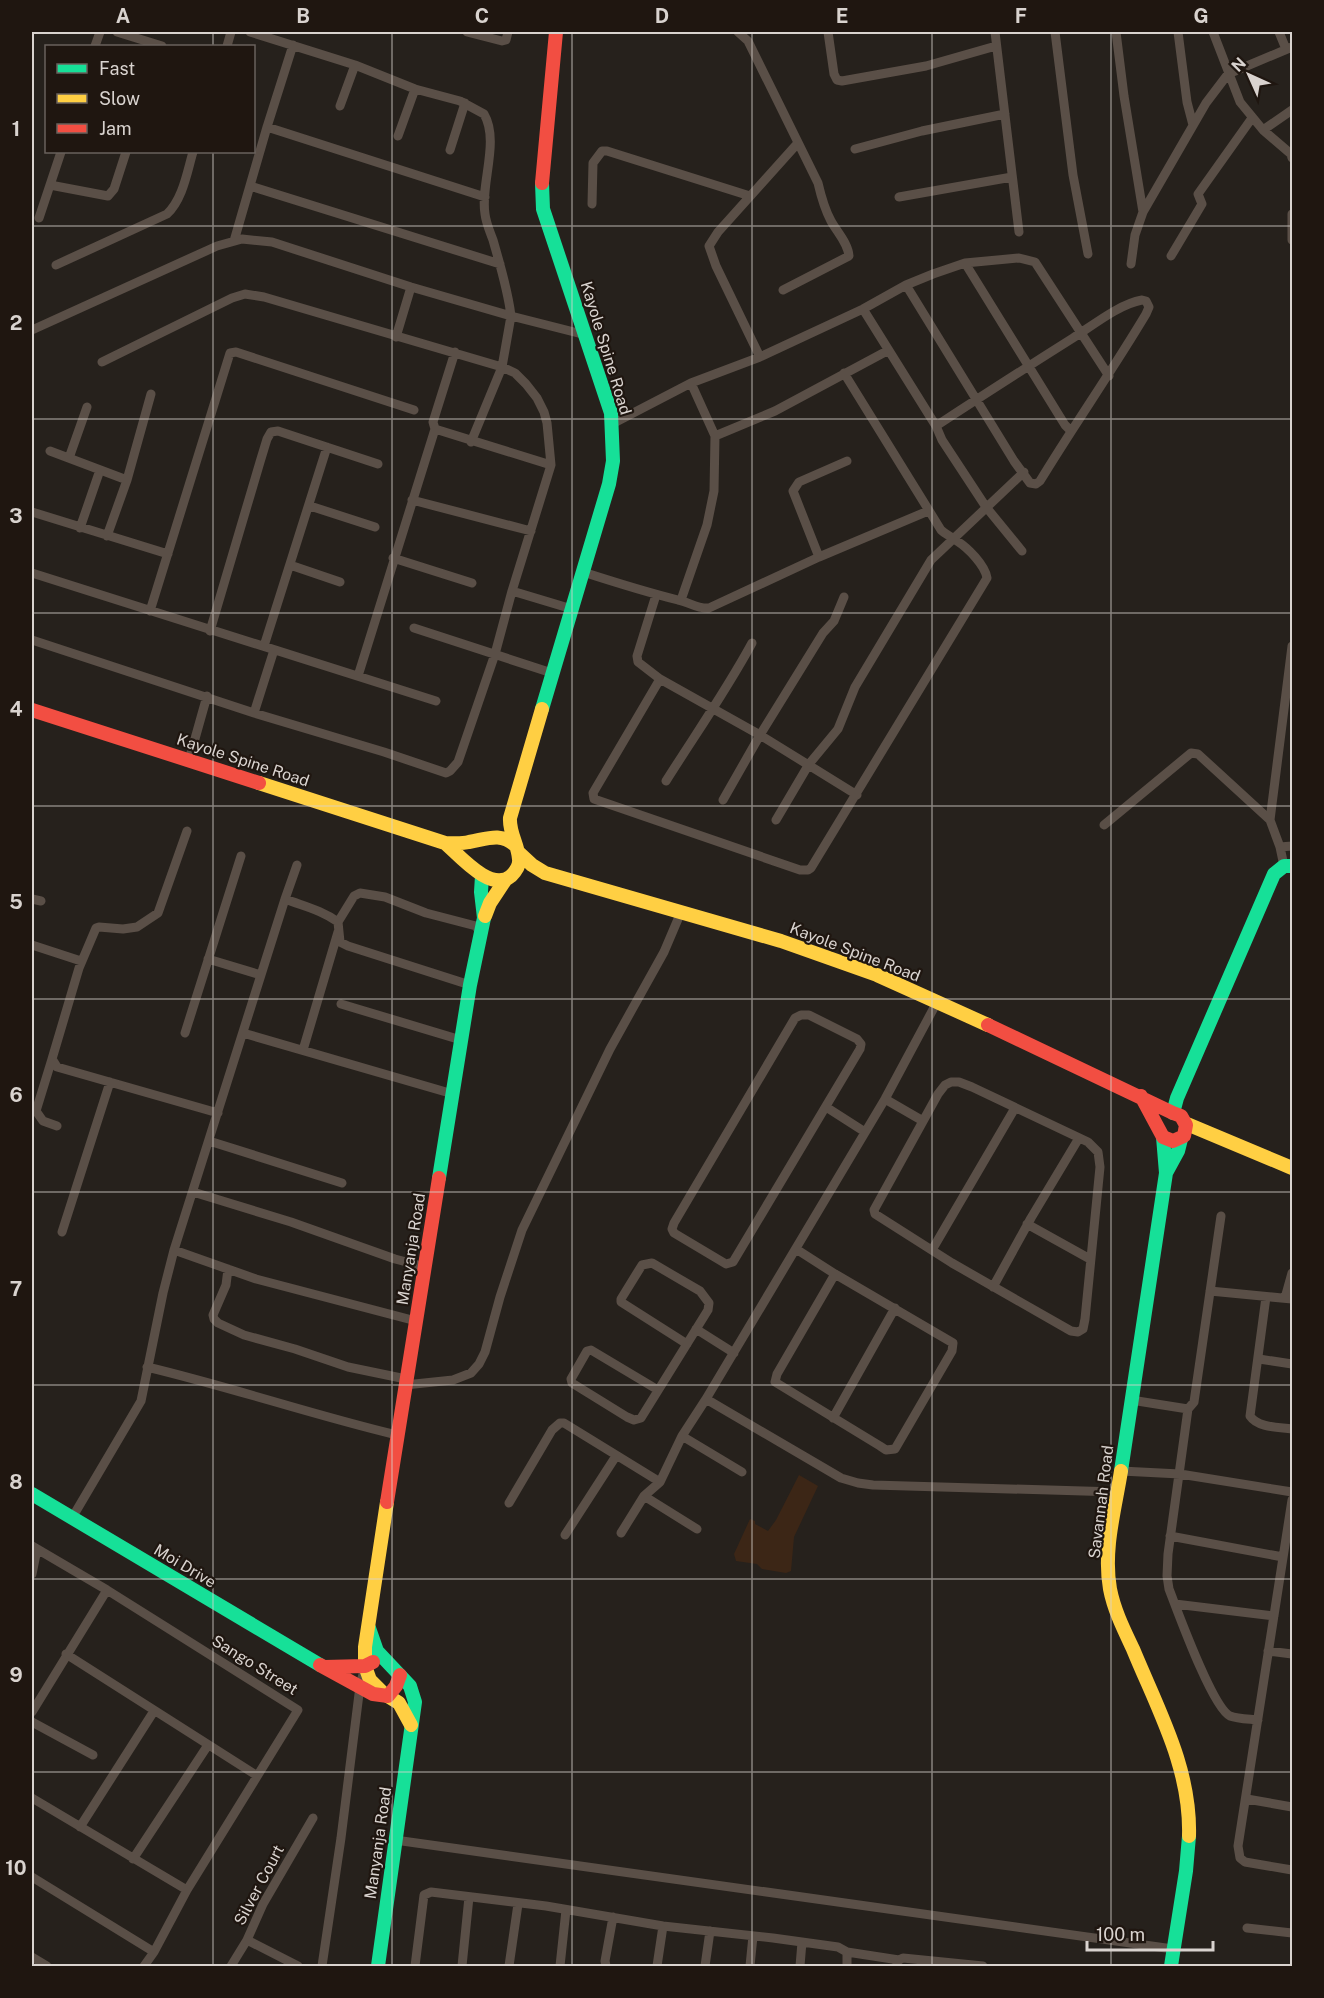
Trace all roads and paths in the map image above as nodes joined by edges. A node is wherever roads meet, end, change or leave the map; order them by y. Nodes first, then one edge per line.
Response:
1 (117, 32) edge
2 (250, 32) edge
3 (467, 32) edge
4 (508, 32) edge
5 (558, 32) edge
6 (738, 32) edge
7 (828, 32) edge
8 (995, 32) edge
9 (1055, 32) edge
10 (1116, 32) edge
11 (1178, 32) edge
12 (1213, 32) edge
13 (1279, 32) edge
14 (158, 45) edge
15 (293, 45) junction
16 (996, 46) junction
17 (1289, 48) edge
18 (356, 65) junction
19 (1228, 74) junction
20 (415, 89) junction
21 (465, 103) junction
22 (340, 106) dead end
23 (1293, 110) edge
24 (1005, 114) junction
25 (1252, 118) junction
26 (1193, 125) junction
27 (267, 127) junction
28 (1263, 130) junction
29 (398, 136) dead end
30 (798, 144) junction
31 (855, 149) dead end
32 (450, 150) dead end
33 (61, 153) edge
34 (126, 153) edge
35 (194, 153) edge
36 (1292, 157) edge
37 (1012, 177) junction
38 (50, 185) junction
39 (250, 186) junction
40 (750, 196) junction
41 (485, 197) junction
42 (899, 197) dead end
43 (592, 204) dead end
44 (1143, 212) junction
45 (1293, 214) edge
46 (39, 218) dead end
47 (1019, 232) dead end
48 (1293, 240) edge
49 (234, 241) junction
50 (1088, 254) dead end
51 (1171, 256) dead end
52 (965, 263) junction
53 (500, 264) junction
54 (1131, 264) dead end
55 (56, 265) dead end
56 (906, 285) junction
57 (411, 287) junction
58 (783, 290) dead end
59 (863, 309) junction
60 (511, 316) junction
61 (32, 330) edge
62 (1082, 332) junction
63 (586, 335) junction
64 (396, 337) junction
65 (887, 351) junction
66 (455, 352) junction
67 (760, 357) junction
68 (102, 362) dead end
69 (1029, 366) junction
70 (502, 367) junction
71 (844, 373) junction
72 (1109, 376) junction
73 (691, 383) junction
74 (152, 394) dead end
75 (976, 400) junction
76 (87, 407) dead end
77 (414, 410) dead end
78 (612, 424) junction
79 (936, 426) junction
80 (435, 429) junction
81 (1071, 431) junction
82 (716, 436) junction
83 (471, 442) junction
84 (327, 447) junction
85 (50, 451) dead end
86 (69, 458) junction
87 (847, 461) dead end
88 (378, 464) dead end
89 (551, 465) junction
90 (100, 470) junction
91 (1024, 472) junction
92 (127, 480) junction
93 (412, 501) junction
94 (310, 506) junction
95 (986, 507) junction
96 (928, 511) junction
97 (32, 512) edge
98 (375, 527) dead end
99 (80, 528) junction
100 (531, 531) junction
101 (107, 536) junction
102 (954, 538) junction
103 (1022, 552) dead end
104 (168, 554) junction
105 (819, 557) junction
106 (393, 558) junction
107 (290, 565) junction
108 (583, 572) junction
109 (32, 573) edge
110 (340, 582) dead end
111 (472, 583) dead end
112 (512, 591) junction
113 (656, 595) junction
114 (844, 597) dead end
115 (681, 600) junction
116 (572, 609) junction
117 (150, 611) junction
118 (414, 628) dead end
119 (210, 631) junction
120 (32, 640) edge
121 (752, 643) dead end
122 (264, 646) junction
123 (1293, 646) edge
124 (274, 650) junction
125 (495, 654) junction
126 (552, 673) junction
127 (358, 676) junction
128 (660, 679) junction
129 (207, 696) junction
130 (436, 701) dead end
131 (712, 707) junction
132 (32, 710) edge
133 (254, 713) junction
134 (760, 735) junction
135 (189, 760) junction
136 (809, 764) junction
137 (666, 781) dead end
138 (857, 795) junction
139 (723, 800) dead end
140 (512, 808) junction
141 (776, 820) dead end
142 (1270, 820) junction
143 (1104, 825) dead end
144 (187, 831) dead end
145 (488, 838) junction
146 (445, 843) junction
147 (1293, 846) edge
148 (1281, 847) junction
149 (517, 848) junction
150 (241, 856) dead end
151 (297, 865) dead end
152 (1288, 866) edge
153 (480, 873) junction
154 (545, 873) junction
155 (508, 878) junction
156 (285, 899) junction
157 (681, 912) junction
158 (484, 918) junction
159 (338, 927) junction
160 (480, 933) junction
161 (32, 945) edge
162 (208, 959) junction
163 (81, 961) junction
164 (261, 975) junction
165 (470, 985) junction
166 (937, 1002) junction
167 (341, 1004) dead end
168 (185, 1033) dead end
169 (243, 1033) junction
170 (461, 1040) junction
171 (303, 1050) junction
172 (52, 1059) junction
173 (110, 1082) junction
174 (453, 1094) junction
175 (1141, 1096) junction
176 (885, 1099) junction
177 (826, 1107) junction
178 (1014, 1107) junction
179 (218, 1113) junction
180 (1173, 1113) junction
181 (923, 1121) junction
182 (1186, 1124) junction
183 (57, 1126) dead end
184 (865, 1132) junction
185 (1161, 1132) junction
186 (1079, 1138) junction
187 (1181, 1139) junction
188 (209, 1141) junction
189 (1293, 1168) edge
190 (1166, 1173) junction
191 (342, 1184) dead end
192 (193, 1192) junction
193 (1221, 1216) dead end
194 (1027, 1224) junction
195 (62, 1232) dead end
196 (796, 1249) junction
197 (174, 1250) junction
198 (932, 1250) junction
199 (1090, 1259) junction
200 (418, 1265) dead end
201 (228, 1269) junction
202 (1293, 1273) edge
203 (835, 1274) junction
204 (993, 1287) junction
205 (1210, 1291) junction
206 (1266, 1297) junction
207 (1289, 1298) edge
208 (895, 1308) junction
209 (416, 1321) junction
210 (696, 1329) junction
211 (687, 1344) junction
212 (734, 1353) junction
213 (1259, 1359) junction
214 (1293, 1364) edge
215 (147, 1367) junction
216 (405, 1382) junction
217 (658, 1390) junction
218 (706, 1399) junction
219 (1131, 1400) junction
220 (1188, 1408) junction
221 (833, 1418) junction
222 (1293, 1429) edge
223 (398, 1435) junction
224 (682, 1436) junction
225 (616, 1456) junction
226 (1121, 1471) junction
227 (741, 1472) dead end
228 (1180, 1474) junction
229 (660, 1482) junction
230 (1117, 1492) junction
231 (1293, 1492) edge
232 (32, 1494) edge
233 (644, 1496) junction
234 (1293, 1500) edge
235 (509, 1503) dead end
236 (72, 1518) junction
237 (697, 1529) dead end
238 (621, 1533) dead end
239 (565, 1535) dead end
240 (1170, 1536) junction
241 (34, 1547) edge
242 (1283, 1557) junction
243 (32, 1574) edge
244 (107, 1590) junction
245 (1175, 1604) junction
246 (1274, 1616) junction
247 (369, 1628) junction
248 (364, 1647) junction
249 (1268, 1651) junction
250 (66, 1654) junction
251 (1293, 1654) edge
252 (381, 1657) junction
253 (322, 1666) junction
254 (365, 1666) junction
255 (343, 1667) junction
256 (400, 1675) junction
257 (360, 1686) junction
258 (388, 1696) junction
259 (154, 1711) junction
260 (32, 1712) edge
261 (1258, 1720) junction
262 (32, 1722) edge
263 (411, 1725) junction
264 (208, 1745) junction
265 (93, 1755) dead end
266 (256, 1775) junction
267 (32, 1798) edge
268 (1247, 1799) junction
269 (1293, 1807) edge
270 (313, 1818) dead end
271 (80, 1827) junction
272 (395, 1840) junction
273 (133, 1859) junction
274 (1293, 1870) edge
275 (32, 1877) edge
276 (187, 1890) junction
277 (469, 1897) junction
278 (518, 1904) junction
279 (566, 1910) junction
280 (612, 1917) junction
281 (663, 1926) junction
282 (1247, 1928) dead end
283 (710, 1931) junction
284 (1293, 1933) edge
285 (753, 1936) junction
286 (247, 1940) junction
287 (802, 1942) junction
288 (1173, 1949) junction
289 (154, 1952) junction
290 (847, 1952) junction
291 (32, 1957) edge
292 (898, 1963) edge
293 (946, 1964) edge
294 (47, 1966) edge
295 (144, 1966) edge
296 (231, 1966) edge
297 (298, 1966) edge
298 (322, 1966) edge
299 (378, 1966) edge
300 (415, 1966) edge
301 (462, 1966) edge
302 (509, 1966) edge
303 (560, 1966) edge
304 (606, 1966) edge
305 (657, 1966) edge
306 (705, 1966) edge
307 (750, 1966) edge
308 (800, 1966) edge
309 (847, 1966) edge
310 (983, 1966) edge
311 (1171, 1966) edge

1 - 14 street
2 - 15 street
3 - 4 street
5 - 63 main road, Kayole Spine Road
6 - 30 street
7 - 16 street
8 - 16 street
9 - 50 street
10 - 44 street
11 - 26 street
12 - 19 street
13 - 17 street
15 - 18 street
15 - 27 street
16 - 24 street
17 - 19 street
18 - 20 street
18 - 22 street
19 - 25 street
19 - 26 street
20 - 21 street
20 - 29 street
21 - 32 street
21 - 41 street
23 - 28 street
24 - 31 street
24 - 37 street
25 - 28 street
25 - 51 street
26 - 44 street
27 - 39 street
27 - 41 street
28 - 36 street
30 - 40 street
30 - 58 street
33 - 38 street
34 - 38 street
35 - 55 street
37 - 42 street
37 - 47 street
38 - 46 street
39 - 49 street
39 - 53 street
40 - 43 street
40 - 67 street
41 - 53 street
44 - 54 street
45 - 48 street
49 - 57 street
49 - 61 street
52 - 56 street
52 - 62 street
52 - 69 street
53 - 60 street
56 - 59 street
56 - 75 street
57 - 60 street
57 - 64 street
59 - 65 street
59 - 67 street
60 - 63 street
60 - 70 street
62 - 69 street
62 - 72 street
62 - 72 street
63 - 78 main road, Kayole Spine Road
64 - 66 street
64 - 68 street
65 - 71 street
65 - 79 street
66 - 70 street
66 - 80 street
67 - 73 street
69 - 75 street
69 - 81 street
70 - 83 street
70 - 89 street
71 - 82 street
71 - 96 street
72 - 81 street
73 - 78 street
73 - 82 street
74 - 92 street
75 - 79 street
75 - 91 street
76 - 86 street
77 - 104 street
78 - 108 main road, Kayole Spine Road
79 - 95 street
80 - 83 street
80 - 93 street
81 - 91 street
82 - 115 street
83 - 89 street
84 - 88 street
84 - 94 street
84 - 119 street
85 - 86 street
86 - 90 street
87 - 105 street
89 - 100 street
90 - 92 street
90 - 99 street
91 - 95 street
92 - 101 street
93 - 100 street
93 - 106 street
94 - 98 street
94 - 107 street
95 - 102 street
95 - 103 street
96 - 102 street
96 - 105 street
97 - 99 street
99 - 101 street
100 - 112 street
101 - 104 street
102 - 136 street
102 - 138 street
104 - 117 street
105 - 115 street
106 - 111 street
106 - 127 street
107 - 110 street
107 - 122 street
108 - 113 street
108 - 116 main road, Kayole Spine Road
109 - 117 street
112 - 116 street
112 - 125 street
113 - 115 street
113 - 128 street
114 - 134 street
116 - 126 main road, Kayole Spine Road
117 - 119 street
118 - 125 street
119 - 122 street
120 - 129 street
121 - 131 street
122 - 124 street
123 - 142 street
124 - 127 street
124 - 133 street
125 - 126 street
125 - 133 street
126 - 140 main road, Kayole Spine Road
127 - 130 street
128 - 131 street
128 - 138 street
129 - 133 street
129 - 135 street
131 - 134 street
131 - 137 street
132 - 135 main road, Kayole Spine Road
134 - 136 street
134 - 139 street
135 - 146 main road, Kayole Spine Road
136 - 138 street
136 - 141 street
140 - 145 main road
140 - 149 main road
142 - 143 street
142 - 148 street
144 - 163 street
145 - 146 main road
145 - 149 main road
145 - 153 main road
146 - 153 main road
147 - 148 street
148 - 152 street
149 - 154 main road
149 - 155 main road
150 - 162 street
151 - 156 street
152 - 180 main road
153 - 155 main road
153 - 158 main road, Manyanja Road
154 - 155 main road
154 - 157 main road, Kayole Spine Road
155 - 158 main road
156 - 159 street
156 - 164 street
157 - 166 main road, Kayole Spine Road
157 - 216 street
158 - 160 main road, Manyanja Road
159 - 160 street
159 - 165 street
159 - 171 street
160 - 165 main road, Manyanja Road
161 - 163 street
162 - 164 street
162 - 168 street
163 - 172 street
164 - 169 street
165 - 170 main road, Manyanja Road
166 - 175 main road, Kayole Spine Road
166 - 176 street
167 - 170 street
169 - 171 street
169 - 179 street
170 - 174 main road, Manyanja Road
171 - 174 street
172 - 173 street
172 - 183 street
173 - 179 street
173 - 195 street
174 - 209 main road, Manyanja Road
175 - 180 main road, Kayole Spine Road
175 - 185 main road
176 - 181 street
176 - 184 street
177 - 177 street
177 - 184 street
178 - 181 street
178 - 186 street
178 - 198 street
179 - 188 street
180 - 182 main road
180 - 185 main road
181 - 198 street
182 - 187 main road
182 - 189 main road
184 - 196 street
185 - 187 main road
185 - 190 main road, Savannah Road
186 - 194 street
186 - 199 street
187 - 190 main road, Savannah Road
188 - 191 street
188 - 192 street
190 - 219 main road, Savannah Road
192 - 197 street
192 - 200 street
193 - 205 street
194 - 199 street
194 - 204 street
196 - 203 street
196 - 212 street
197 - 201 street
197 - 215 street
198 - 204 street
199 - 204 street
201 - 209 street
201 - 216 street
202 - 207 street
203 - 208 street
203 - 221 street
205 - 206 street
205 - 220 street
206 - 207 street
206 - 213 street
208 - 221 street
208 - 221 street
209 - 216 main road, Manyanja Road
210 - 211 street
210 - 211 street
210 - 212 street
211 - 217 street
212 - 218 street
213 - 214 street
213 - 222 street
215 - 223 street
215 - 236 street
216 - 223 main road, Manyanja Road
217 - 217 street
218 - 224 street
218 - 230 street
219 - 220 street
219 - 226 main road, Savannah Road
220 - 228 street
223 - 247 main road, Manyanja Road
224 - 227 street
224 - 229 street
225 - 229 street
225 - 235 street
225 - 239 street
226 - 228 street
226 - 230 main road, Savannah Road
228 - 231 street
228 - 240 street
229 - 233 street
230 - 288 main road, Savannah Road
232 - 236 main road, Moi Drive
233 - 237 street
233 - 238 street
234 - 242 street
236 - 253 main road, Moi Drive
240 - 242 street
240 - 245 street
241 - 243 street
241 - 244 street, Sango Street
242 - 246 street
244 - 250 street
244 - 266 street, Sango Street
245 - 246 street
245 - 261 street
246 - 249 street
247 - 248 main road, Manyanja Road
247 - 252 main road, Manyanja Road
248 - 254 main road, Manyanja Road
248 - 255 main road
249 - 251 street
249 - 261 street
250 - 259 street
250 - 260 street
252 - 254 main road
252 - 256 main road, Manyanja Road
253 - 255 main road
253 - 257 main road, Moi Drive
254 - 255 main road
254 - 257 street
254 - 258 main road
256 - 258 main road
256 - 263 main road, Manyanja Road
257 - 258 main road, Moi Drive
257 - 298 street
258 - 263 main road
259 - 264 street
259 - 271 street
261 - 268 street
262 - 265 street
263 - 272 main road, Manyanja Road
264 - 266 street
264 - 273 street
266 - 276 street, Sango Street
267 - 271 street
268 - 269 street
268 - 274 street
270 - 286 street, Silver Court
271 - 273 street
272 - 288 street
272 - 299 main road, Manyanja Road
273 - 276 street
275 - 289 street
276 - 289 street, Sango Street
277 - 278 street
277 - 300 street
277 - 301 street
278 - 279 street
278 - 302 street
279 - 280 street
279 - 303 street
280 - 281 street
280 - 304 street
281 - 283 street
281 - 305 street
282 - 284 street
283 - 285 street
283 - 306 street
285 - 287 street
285 - 307 street
286 - 296 street, Silver Court
286 - 297 street
287 - 290 street
287 - 308 street
288 - 311 main road, Savannah Road
289 - 295 street, Sango Street
290 - 292 street
290 - 309 street
291 - 294 street
292 - 293 street
293 - 310 street

